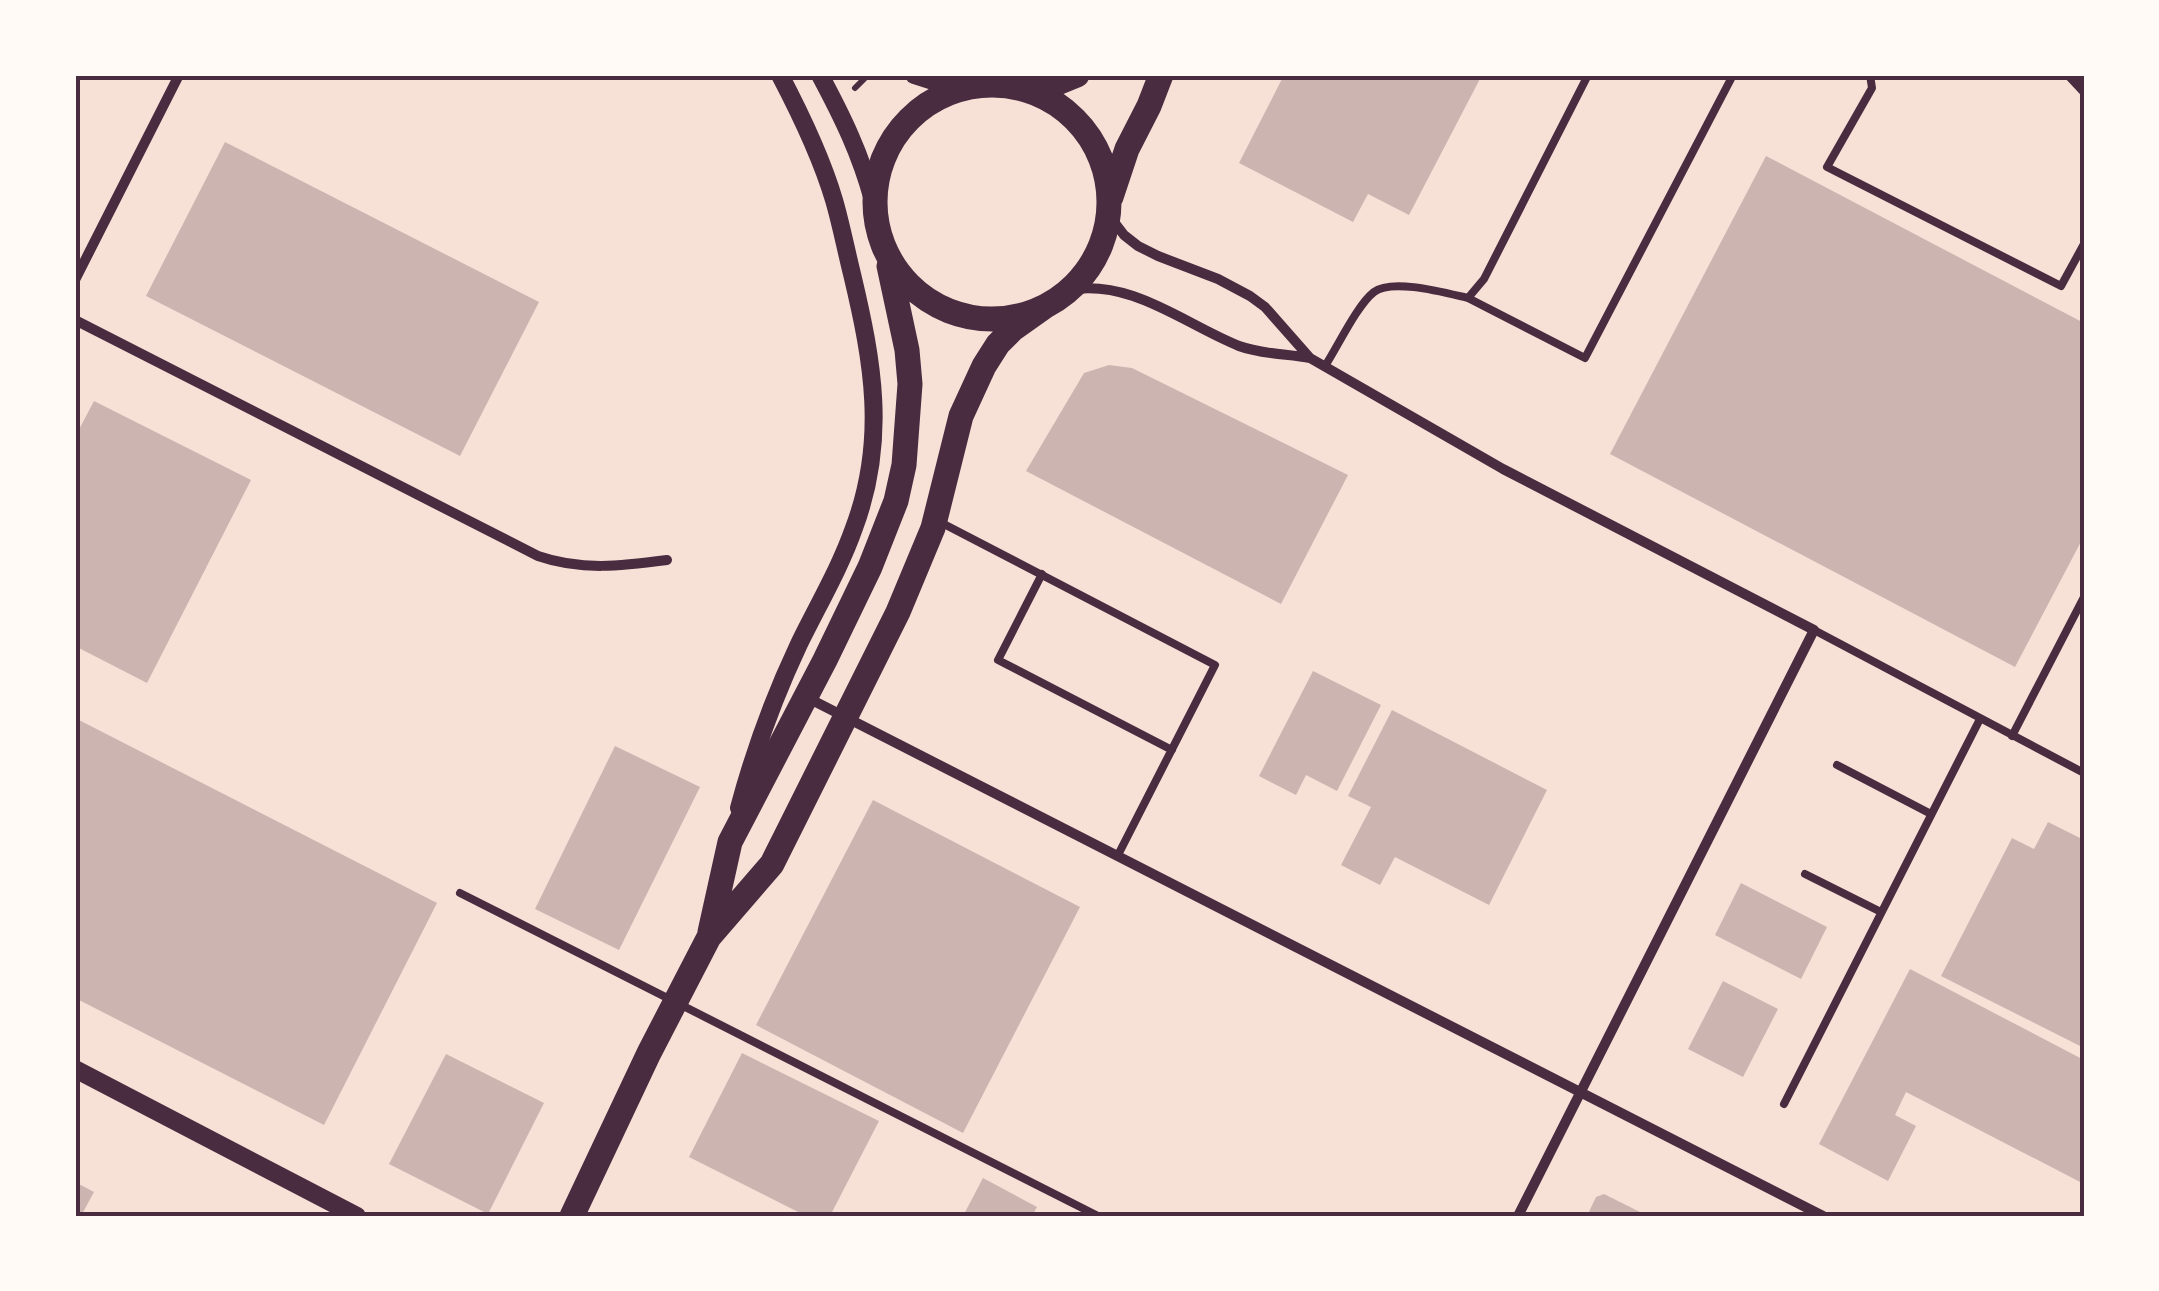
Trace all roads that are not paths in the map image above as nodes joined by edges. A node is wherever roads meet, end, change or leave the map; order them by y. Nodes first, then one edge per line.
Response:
1 (179, 75) edge
2 (780, 75) edge
3 (820, 75) edge
4 (914, 75) edge
5 (1078, 75) edge
6 (1160, 75) edge
7 (1588, 75) edge
8 (1733, 75) edge
9 (1870, 75) edge
10 (2069, 75) edge
11 (967, 86) junction
12 (1026, 89) junction
13 (2084, 91) edge
14 (873, 200) junction
15 (1109, 210) junction
16 (2084, 244) edge
17 (886, 256) junction
18 (75, 280) edge
19 (1069, 290) junction
20 (1468, 298) junction
21 (1044, 307) junction
22 (75, 320) edge
23 (1310, 358) junction
24 (1325, 366) junction
25 (936, 520) junction
26 (666, 560) dead end
27 (1042, 574) junction
28 (2084, 597) edge
29 (1814, 630) junction
30 (805, 697) junction
31 (847, 718) junction
32 (1980, 719) junction
33 (2012, 736) junction
34 (1172, 750) junction
35 (1837, 765) dead end
36 (2084, 773) edge
37 (1931, 814) junction
38 (730, 842) junction
39 (1118, 855) junction
40 (1806, 874) dead end
41 (460, 893) dead end
42 (1881, 912) junction
43 (709, 937) junction
44 (676, 1000) junction
45 (75, 1069) edge
46 (1581, 1092) junction
47 (1784, 1104) dead end
48 (357, 1216) edge
49 (572, 1216) edge
50 (1098, 1216) edge
51 (1518, 1216) edge
52 (1823, 1216) edge

1 - 18 street
2 - 38 street
3 - 14 street
4 - 11 street
5 - 12 main road
6 - 15 main road
7 - 20 lane
8 - 20 lane
9 - 16 lane
10 - 13 street
11 - 12 main road
11 - 14 main road
12 - 15 main road
14 - 17 main road
15 - 19 main road
15 - 23 street
17 - 21 main road
17 - 30 main road
19 - 21 main road
19 - 23 street
20 - 24 lane
21 - 25 main road
22 - 26 street
23 - 24 street
24 - 29 street
25 - 27 lane
25 - 31 main road
27 - 34 lane
27 - 34 lane
28 - 33 lane
29 - 32 lane
29 - 46 street
30 - 31 street
30 - 38 main road
31 - 39 street
31 - 43 main road
32 - 33 lane
32 - 37 lane
33 - 36 lane
34 - 39 lane
35 - 37 lane
37 - 42 lane
38 - 43 main road
39 - 46 street
40 - 42 lane
41 - 44 lane
42 - 47 lane
43 - 44 main road
44 - 49 main road
44 - 50 lane
45 - 48 street
46 - 51 street
46 - 52 street

